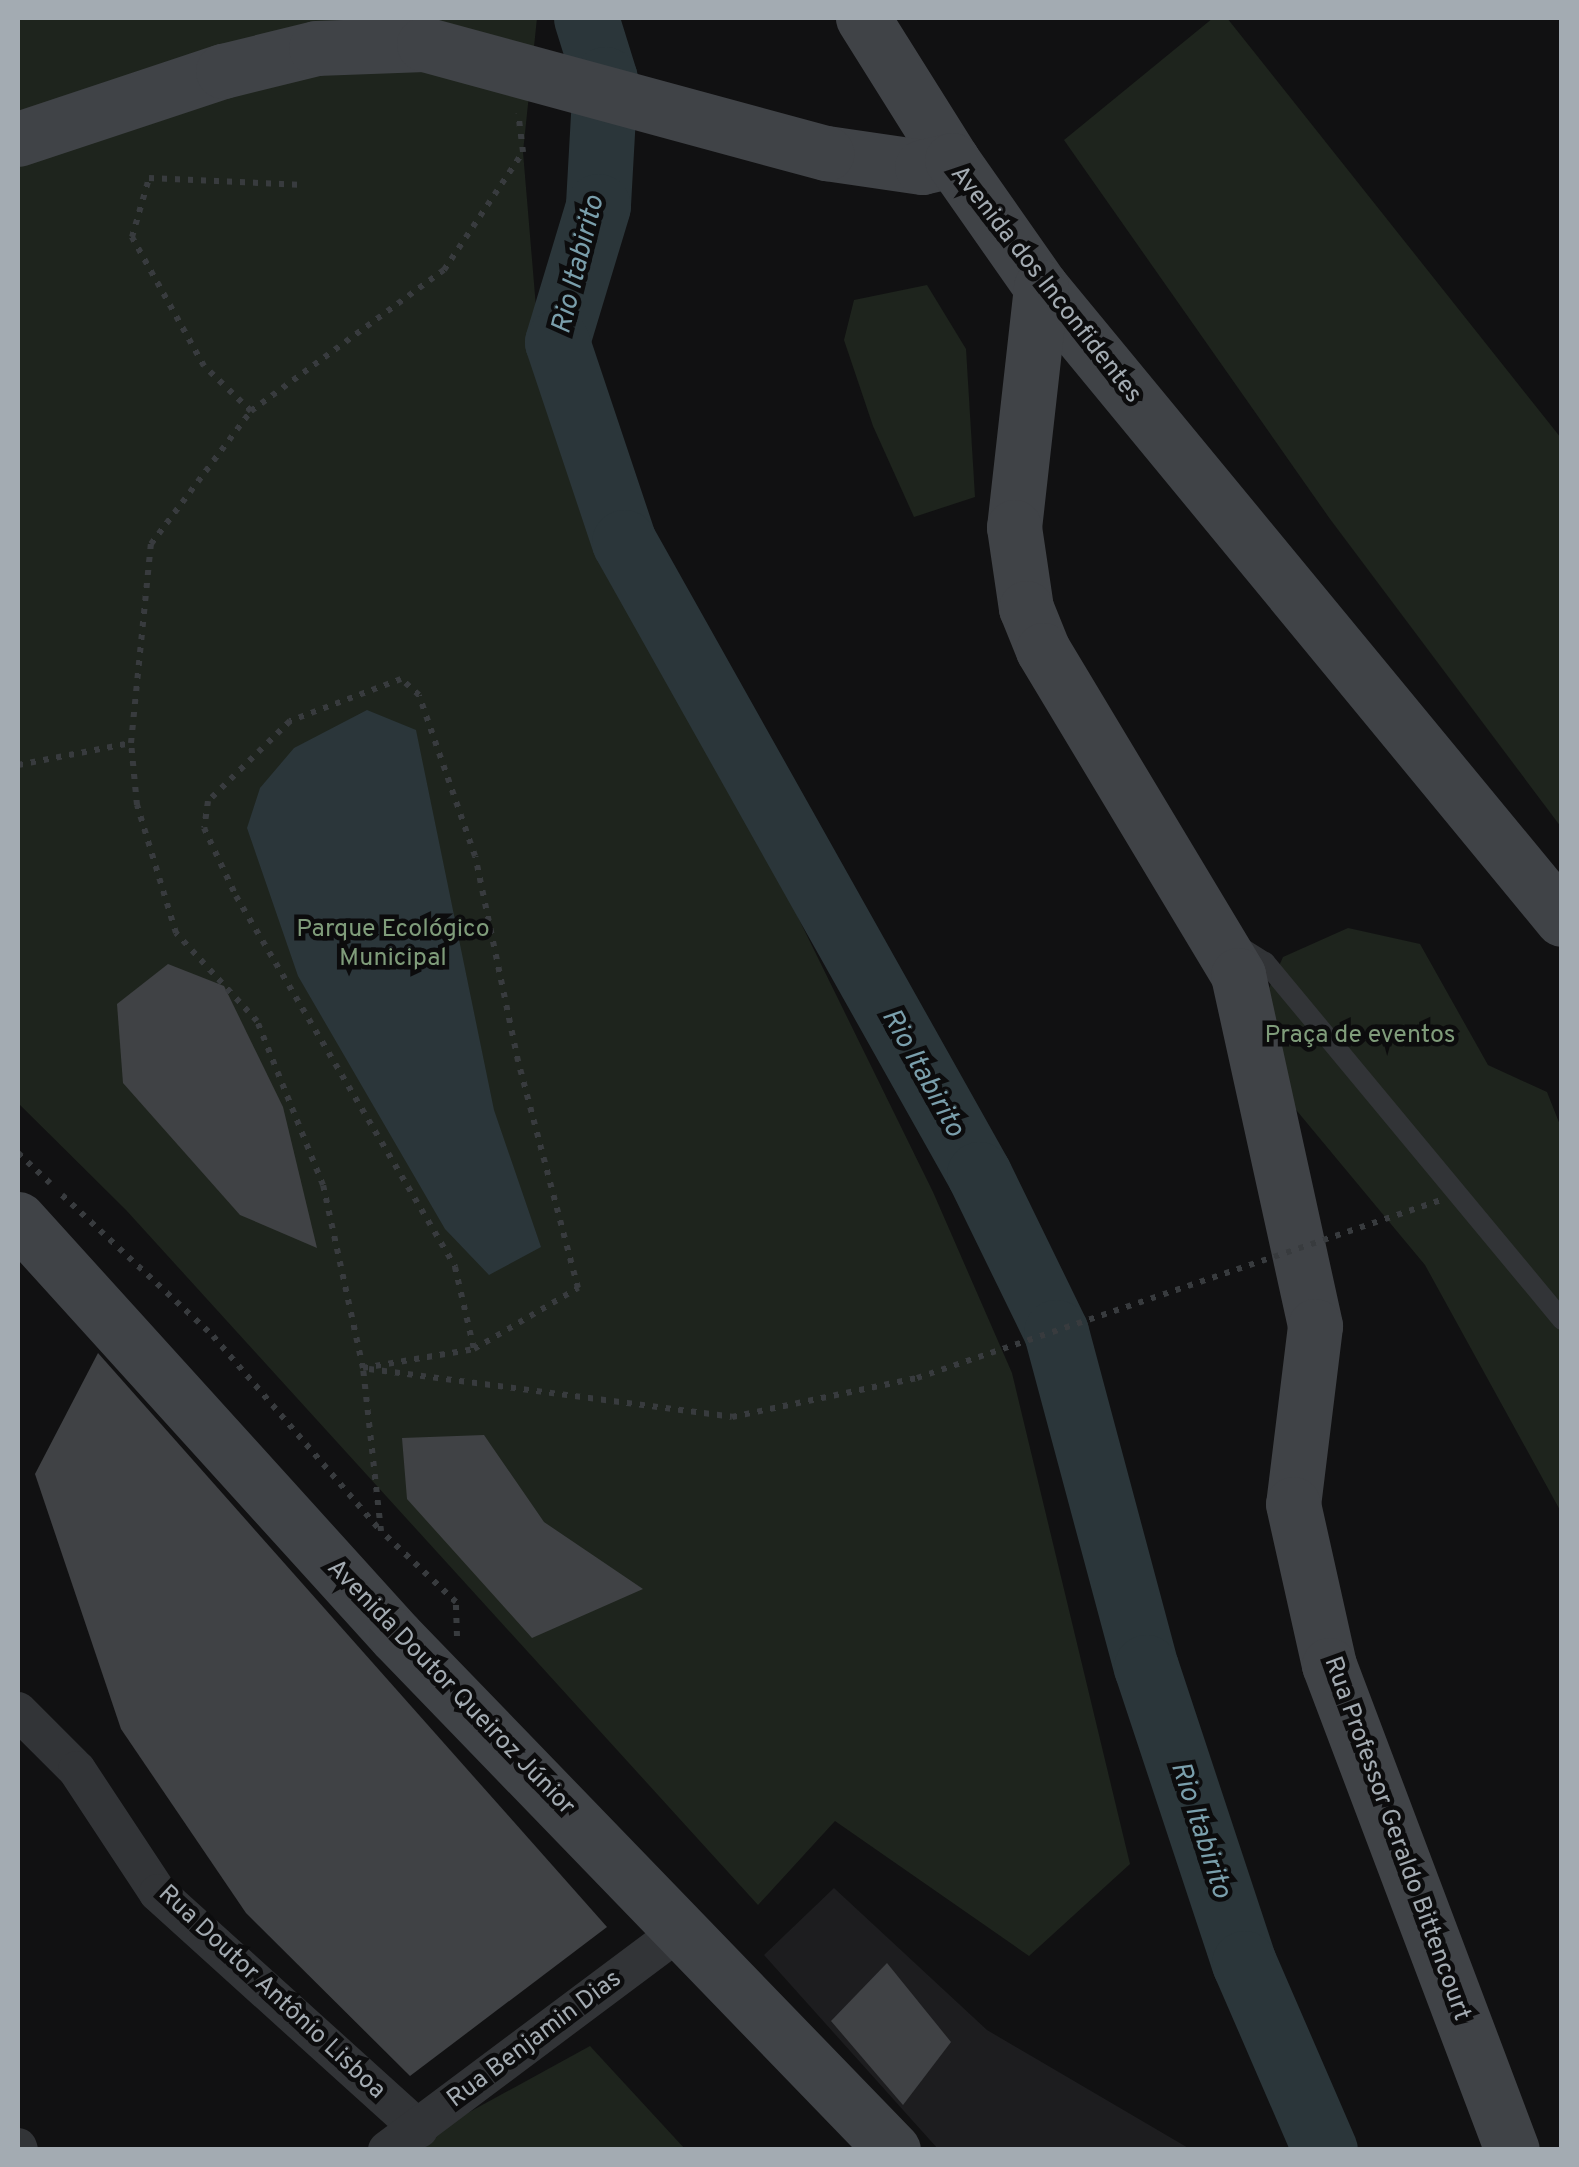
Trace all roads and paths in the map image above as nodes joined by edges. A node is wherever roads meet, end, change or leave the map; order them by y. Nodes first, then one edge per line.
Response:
1 (863, 18) edge
2 (516, 94) dead end
3 (18, 139) edge
4 (952, 160) junction
5 (304, 186) dead end
6 (1041, 288) junction
7 (250, 411) junction
8 (130, 743) junction
9 (18, 765) edge
10 (1562, 919) edge
11 (1219, 937) junction
12 (18, 1153) edge
13 (1441, 1200) dead end
14 (18, 1219) edge
15 (1562, 1320) edge
16 (474, 1349) junction
17 (363, 1368) junction
18 (381, 1531) junction
19 (456, 1602) dead end
20 (18, 1710) edge
21 (682, 1929) junction
22 (420, 2129) junction
23 (387, 2150) edge
24 (893, 2150) edge
25 (1512, 2150) edge

1 - 4 main road
2 - 7 path
3 - 4 main road, Avenida dos Inconfidentes, bridge
4 - 6 main road, Avenida dos Inconfidentes
5 - 7 path
6 - 10 main road, Avenida dos Inconfidentes
6 - 11 main road, Rua Professor Geraldo Bittencourt
7 - 8 path
8 - 9 path
8 - 17 path
11 - 15 lane
11 - 25 main road, Rua Professor Geraldo Bittencourt
12 - 18 path
13 - 17 path, bridge
14 - 21 main road, Avenida Doutor Queiroz Júnior
16 - 16 path
16 - 17 path
17 - 18 path
18 - 19 path
20 - 22 street, Rua Doutor Antônio Lisboa
21 - 22 street, Rua Benjamin Dias
21 - 24 main road, Avenida Doutor Queiroz Júnior
22 - 23 street, Rua Benjamin Dias

